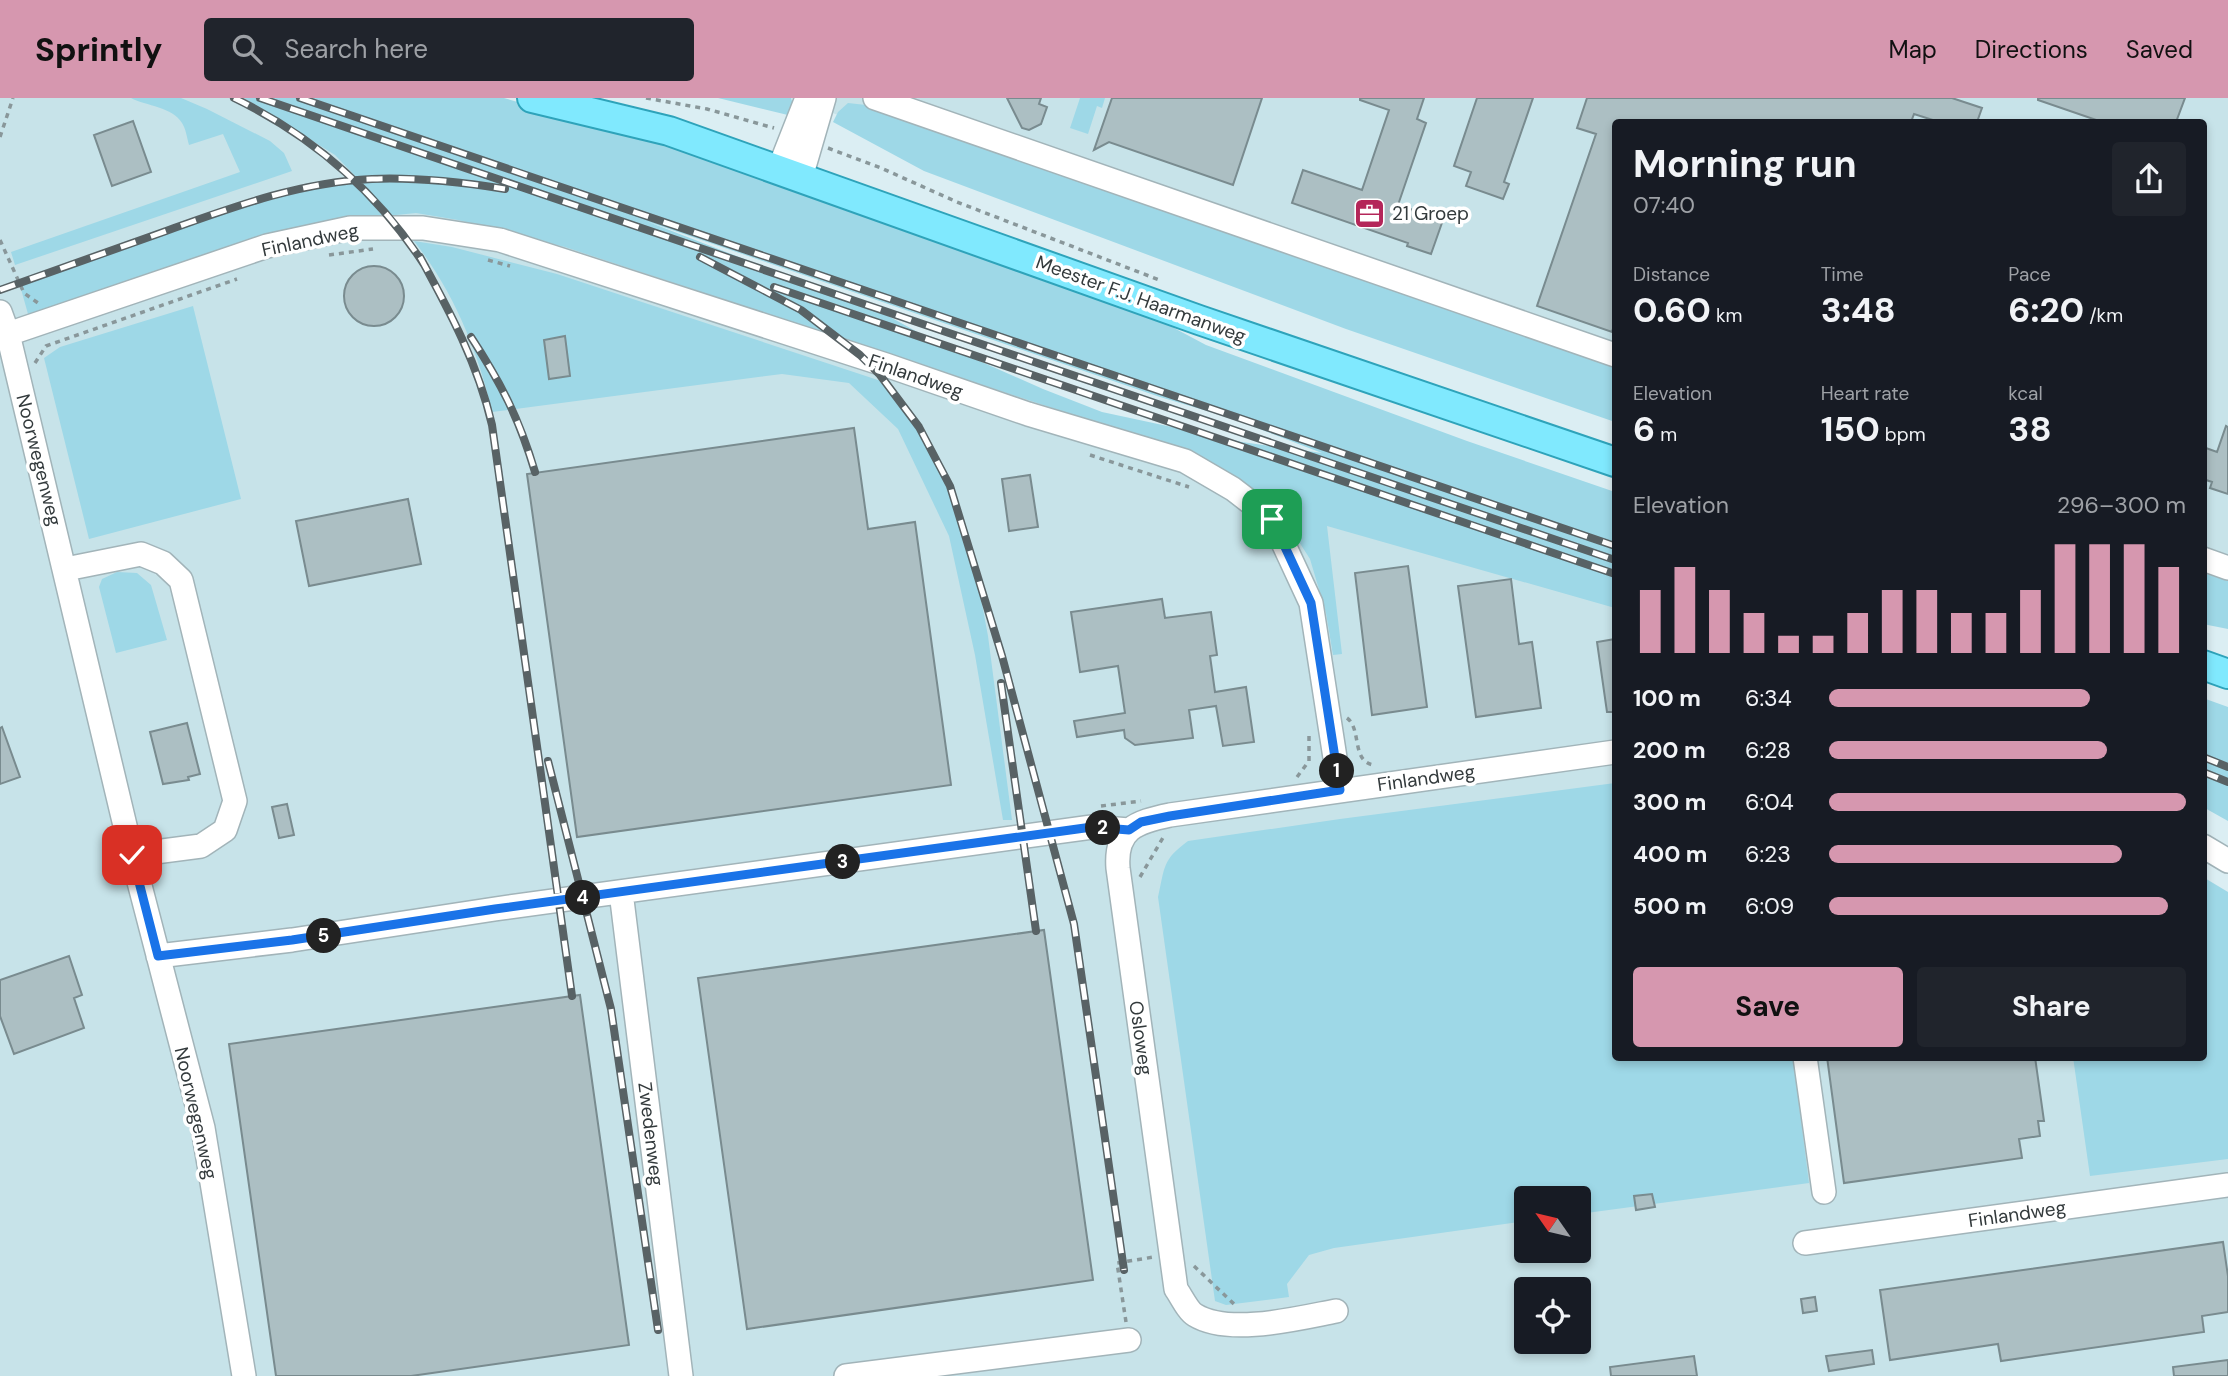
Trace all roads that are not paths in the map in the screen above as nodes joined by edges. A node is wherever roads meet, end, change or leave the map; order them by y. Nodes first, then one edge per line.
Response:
1 (532, 98) edge
2 (601, 98) edge
3 (807, 98) edge
4 (824, 98) edge
5 (875, 98) edge
6 (669, 131) junction
7 (802, 138) junction
8 (790, 173) junction
9 (0, 312) edge
10 (8, 334) junction
11 (1612, 354) edge
12 (1612, 461) edge
13 (2207, 560) edge
14 (2228, 568) edge
15 (66, 569) junction
16 (2207, 666) edge
17 (2228, 674) edge
18 (1612, 752) edge
19 (1340, 790) junction
20 (1129, 830) junction
21 (2207, 848) edge
22 (132, 855) junction
23 (2228, 861) edge
24 (621, 892) junction
25 (158, 956) junction
26 (1806, 1061) edge
27 (2228, 1185) edge
28 (1824, 1192) dead end
29 (1805, 1243) dead end
30 (1336, 1311) dead end
31 (1129, 1340) road end
32 (244, 1376) edge
33 (681, 1376) edge
34 (846, 1376) edge

1 - 6 main road, Meester F.J. Haarmanweg
2 - 6 main road, Meester F.J. Haarmanweg
3 - 7 street
4 - 7 street
5 - 11 street
6 - 8 main road, Meester F.J. Haarmanweg
7 - 8 street
8 - 12 main road, Meester F.J. Haarmanweg
9 - 10 street, Noorwegenweg
10 - 15 street, Noorwegenweg
10 - 19 street, Finlandweg
13 - 14 street
15 - 22 street, Noorwegenweg
15 - 22 street
16 - 17 main road
18 - 19 street, Finlandweg
19 - 20 street
20 - 24 street
20 - 30 street, Osloweg
21 - 23 street
22 - 25 street, Noorwegenweg
24 - 25 street
24 - 33 street, Zwedenweg
25 - 32 street, Noorwegenweg
26 - 28 street
27 - 29 street, Finlandweg
31 - 34 street

